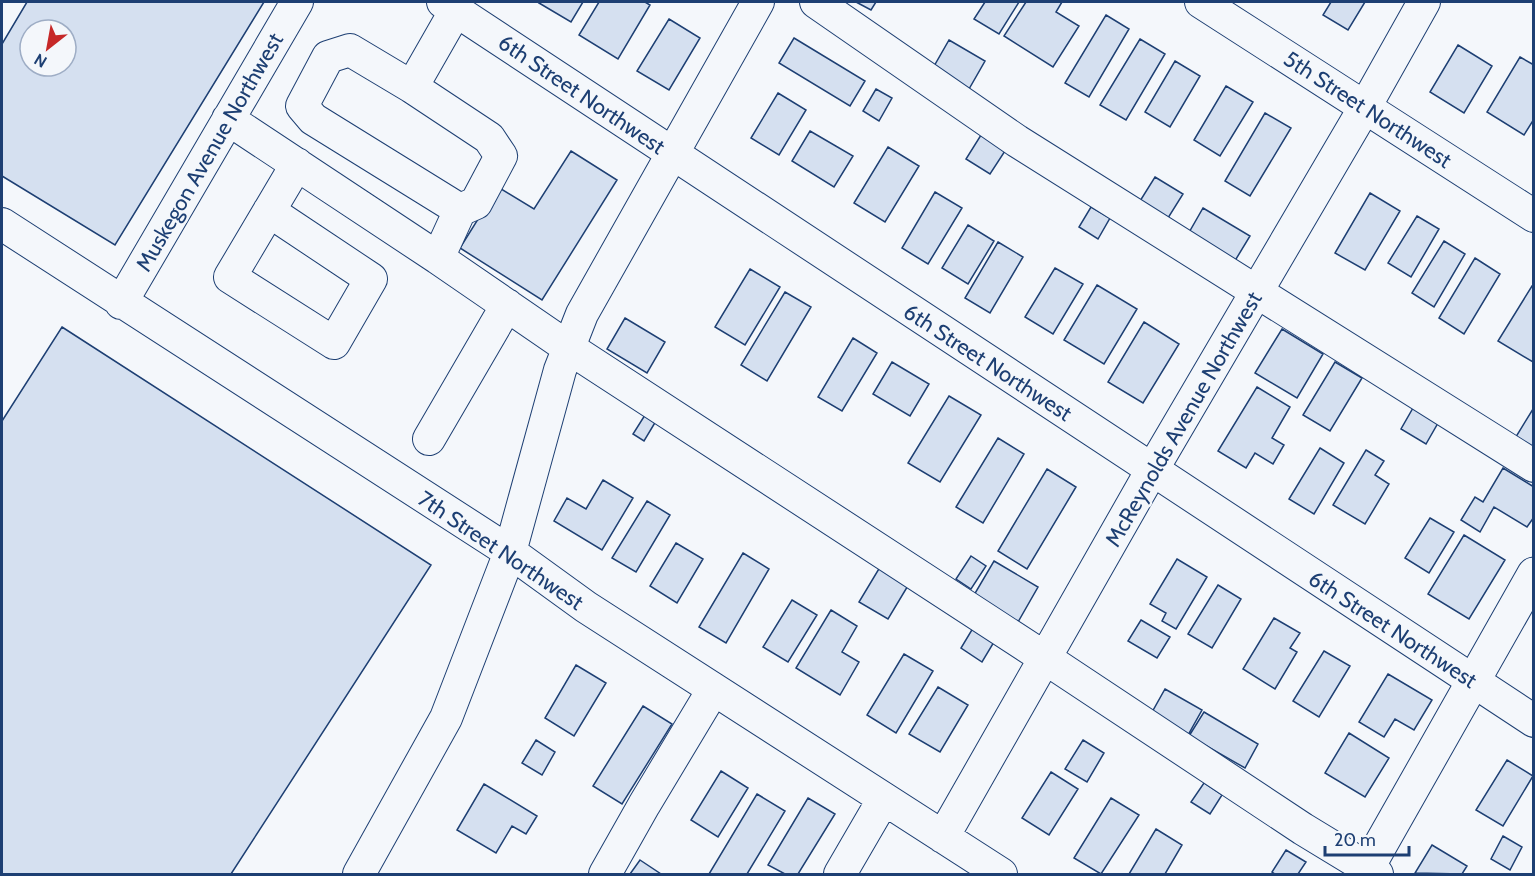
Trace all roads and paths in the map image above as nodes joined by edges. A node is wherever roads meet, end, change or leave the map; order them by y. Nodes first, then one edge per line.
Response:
1 (297, 2) edge
2 (758, 2) edge
3 (816, 2) edge
4 (1201, 2) edge
5 (1424, 2) edge
6 (449, 6) edge
7 (412, 87) junction
8 (1365, 107) junction
9 (228, 119) junction
10 (671, 153) junction
11 (297, 164) junction
12 (460, 210) junction
13 (270, 211) junction
14 (1533, 216) edge
15 (2, 224) edge
16 (438, 258) junction
17 (1256, 293) junction
18 (121, 303) junction
19 (507, 305) junction
20 (569, 348) junction
21 (429, 439) dead end
22 (1533, 466) edge
23 (1152, 470) junction
24 (510, 552) junction
25 (1533, 574) edge
26 (1045, 658) junction
27 (1473, 682) junction
28 (713, 690) junction
29 (1533, 721) edge
30 (883, 800) junction
31 (943, 837) junction
32 (1370, 872) edge
33 (359, 874) edge
34 (605, 874) edge
35 (840, 874) edge
36 (1001, 874) edge

1 - 9 street, Muskegon Avenue Northwest
2 - 10 street
3 - 17 street
4 - 8 street, 5th Street Northwest
5 - 8 street, McReynolds Avenue Northwest
6 - 7 street
6 - 10 street, 6th Street Northwest
7 - 12 street
7 - 12 street
8 - 14 street, 5th Street Northwest
8 - 17 street, McReynolds Avenue Northwest
9 - 11 street
9 - 18 street, Muskegon Avenue Northwest
10 - 20 street
10 - 23 street, 6th Street Northwest
11 - 13 street
11 - 16 street
12 - 16 street
13 - 13 street
15 - 18 street, 7th Street Northwest
16 - 19 street
17 - 22 street
17 - 23 street, McReynolds Avenue Northwest
18 - 24 street, 7th Street Northwest
19 - 20 street
19 - 21 street
20 - 24 street
20 - 26 street
23 - 26 street, McReynolds Avenue Northwest
23 - 27 street, 6th Street Northwest
24 - 28 street, 7th Street Northwest
24 - 33 street
25 - 27 main road
26 - 31 street, McReynolds Avenue Northwest
26 - 32 street
27 - 29 street, 6th Street Northwest
27 - 32 main road
28 - 30 street, 7th Street Northwest
28 - 34 street
30 - 31 street, 7th Street Northwest
30 - 35 street
31 - 36 street, 7th Street Northwest

